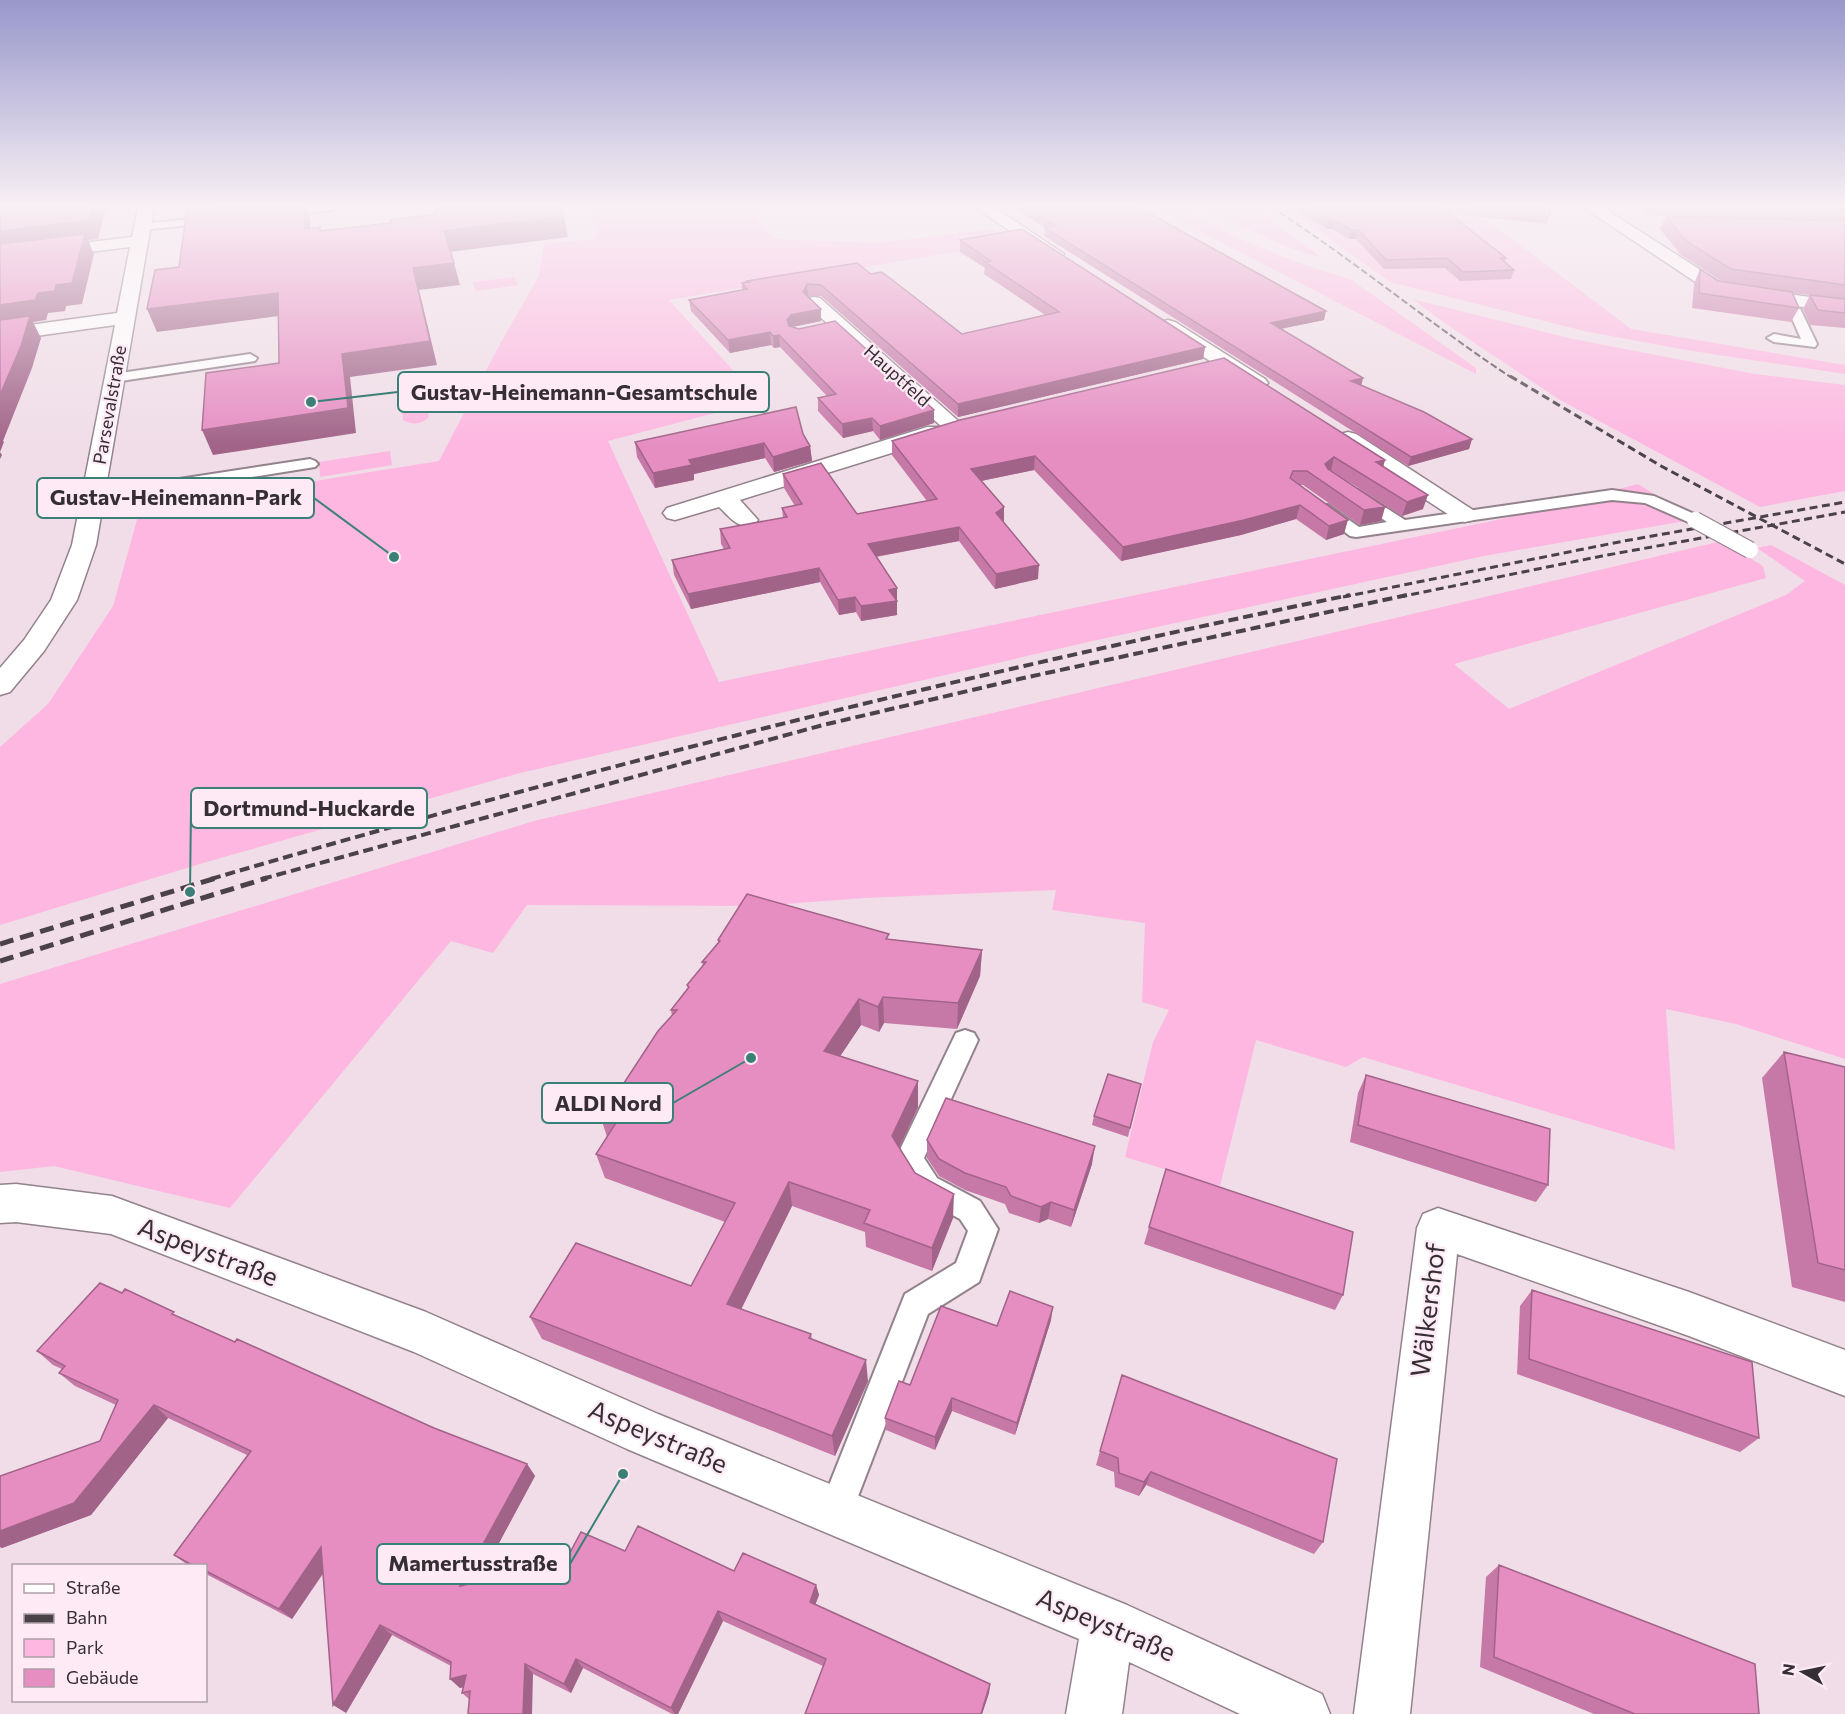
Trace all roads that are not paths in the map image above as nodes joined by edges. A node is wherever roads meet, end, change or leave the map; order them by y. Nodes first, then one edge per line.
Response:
1 (131, 287) edge
2 (1715, 287) edge
3 (1790, 300) junction
4 (814, 302) edge
5 (1845, 307) edge
6 (1149, 313) edge
7 (125, 318) junction
8 (840, 325) junction
9 (819, 329) edge
10 (0, 334) edge
11 (1774, 338) dead end
12 (250, 358) dead end
13 (1225, 362) junction
14 (1202, 368) edge
15 (114, 378) junction
16 (1272, 392) edge
17 (976, 420) edge
18 (953, 426) junction
19 (1328, 427) edge
20 (310, 464) dead end
21 (1342, 485) edge
22 (1305, 496) edge
23 (94, 497) junction
24 (724, 498) junction
25 (675, 513) dead end
26 (1465, 515) junction
27 (746, 520) dead end
28 (1402, 525) junction
29 (1750, 550) dead end
30 (0, 686) edge
31 (965, 1040) dead end
32 (0, 1204) edge
33 (1845, 1373) edge
34 (836, 1513) junction
35 (1108, 1624) junction
36 (1094, 1714) edge
37 (1302, 1714) edge
38 (1382, 1714) edge

1 - 7 street, Parsevalstraße
2 - 3 street
3 - 5 street
3 - 11 lane
4 - 8 street, Hauptfeld
6 - 13 street
7 - 10 street
7 - 15 street, Parsevalstraße
8 - 9 street
8 - 18 street, Hauptfeld
12 - 15 lane
13 - 14 street
13 - 16 street
15 - 23 street, Parsevalstraße
17 - 18 street, Hauptfeld
18 - 24 street, Hauptfeld
19 - 26 street
20 - 23 lane
21 - 28 lane
22 - 28 lane
23 - 30 street, Parsevalstraße
24 - 25 street, Hauptfeld
24 - 27 street
26 - 28 lane
26 - 29 lane, bridge
31 - 34 lane
32 - 34 street, Aspeystraße
33 - 38 street, Wälkershof
34 - 35 street, Aspeystraße
35 - 36 street
35 - 37 street, Aspeystraße

